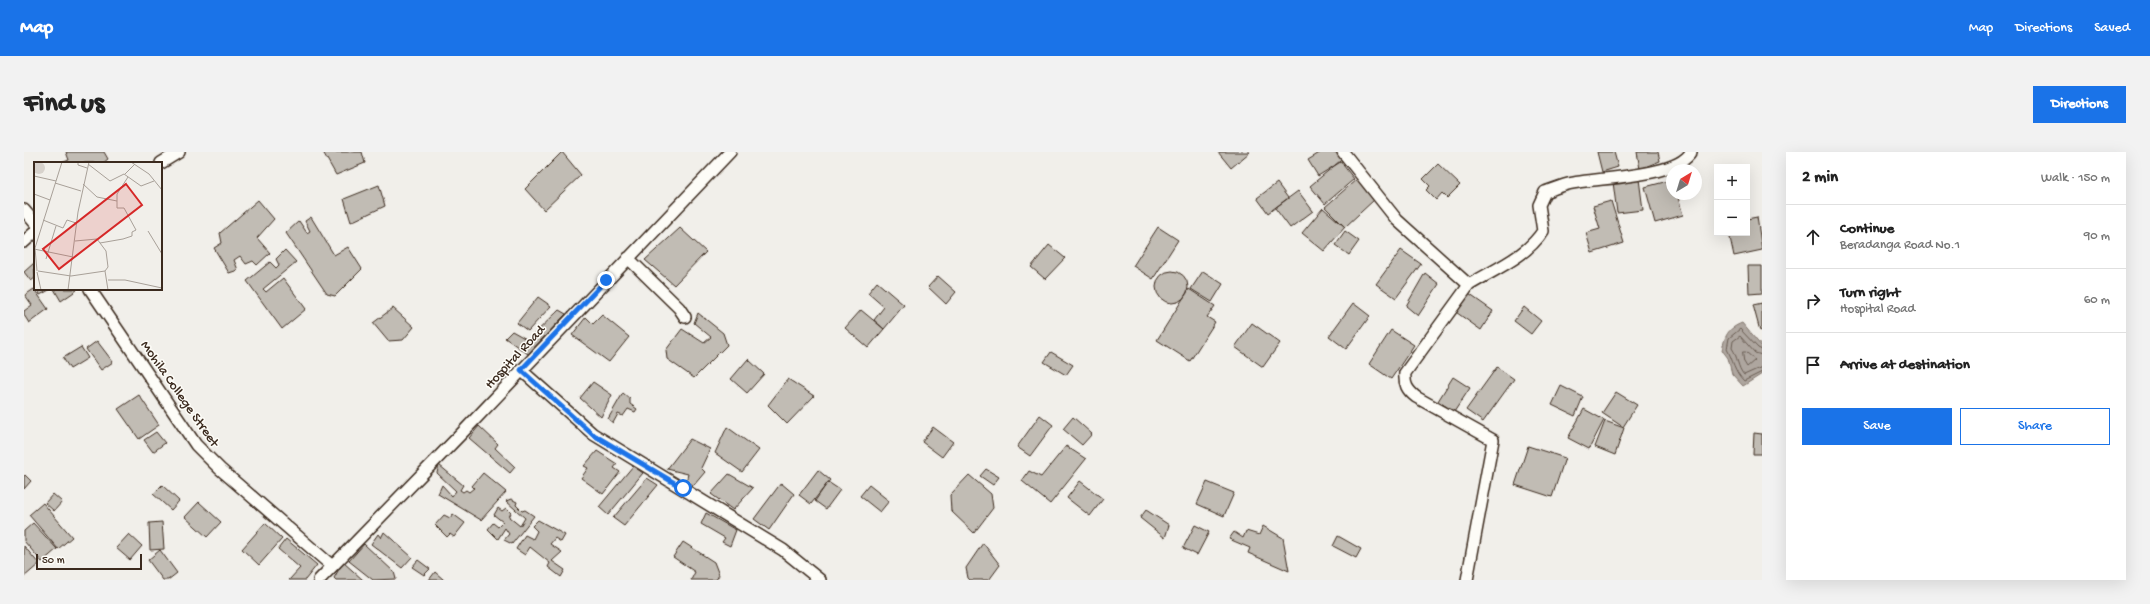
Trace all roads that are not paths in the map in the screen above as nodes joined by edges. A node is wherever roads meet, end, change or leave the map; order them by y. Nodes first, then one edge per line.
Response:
1 (179, 152) edge
2 (729, 152) edge
3 (1343, 152) edge
4 (1691, 152) edge
5 (162, 162) edge
6 (24, 210) edge
7 (34, 222) edge
8 (34, 233) edge
9 (24, 242) edge
10 (628, 258) junction
11 (1469, 285) junction
12 (91, 290) edge
13 (685, 317) dead end
14 (521, 370) junction
15 (332, 566) junction
16 (319, 580) edge
17 (820, 580) edge
18 (1467, 580) edge

1 - 5 street
2 - 10 street, Hospital Road
3 - 11 street
4 - 11 street
6 - 7 street
8 - 9 street
10 - 13 street
10 - 14 street, Hospital Road
11 - 18 street
12 - 15 street, Mohila College Street
14 - 15 street, Hospital Road
14 - 17 street
15 - 16 street, Hospital Road

